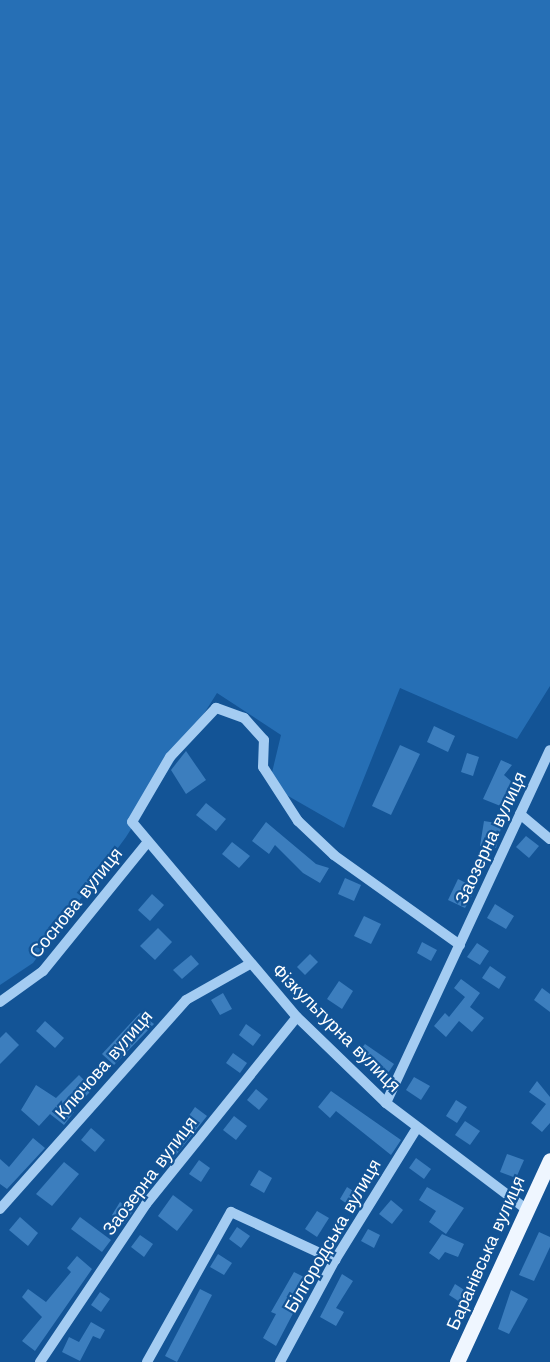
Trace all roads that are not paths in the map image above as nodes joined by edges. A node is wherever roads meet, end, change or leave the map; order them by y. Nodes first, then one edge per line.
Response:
1 (550, 750) edge
2 (520, 814) junction
3 (550, 839) edge
4 (147, 843) junction
5 (460, 945) junction
6 (250, 964) junction
7 (0, 1002) edge
8 (297, 1017) junction
9 (386, 1103) junction
10 (417, 1128) junction
11 (550, 1160) edge
12 (543, 1189) edge
13 (0, 1209) edge
14 (526, 1209) junction
15 (335, 1260) junction
16 (40, 1362) edge
17 (147, 1362) edge
18 (280, 1362) edge
19 (458, 1362) edge

1 - 2 street, Заозерна вулиця
2 - 3 street
2 - 5 street, Заозерна вулиця
4 - 5 street, Фізкультурна вулиця
4 - 6 street, Фізкультурна вулиця
4 - 7 street, Соснова вулиця
5 - 9 street, Заозерна вулиця
6 - 8 street, Фізкультурна вулиця
6 - 13 street, Ключова вулиця
8 - 9 street, Фізкультурна вулиця
8 - 16 street, Заозерна вулиця
9 - 10 street, Фізкультурна вулиця
10 - 14 street, Фізкультурна вулиця
10 - 15 street, Білгородська вулиця
11 - 12 main road, Баранівська вулиця
12 - 14 main road, Баранівська вулиця
14 - 19 main road, Баранівська вулиця
15 - 17 street
15 - 18 street, Білгородська вулиця

